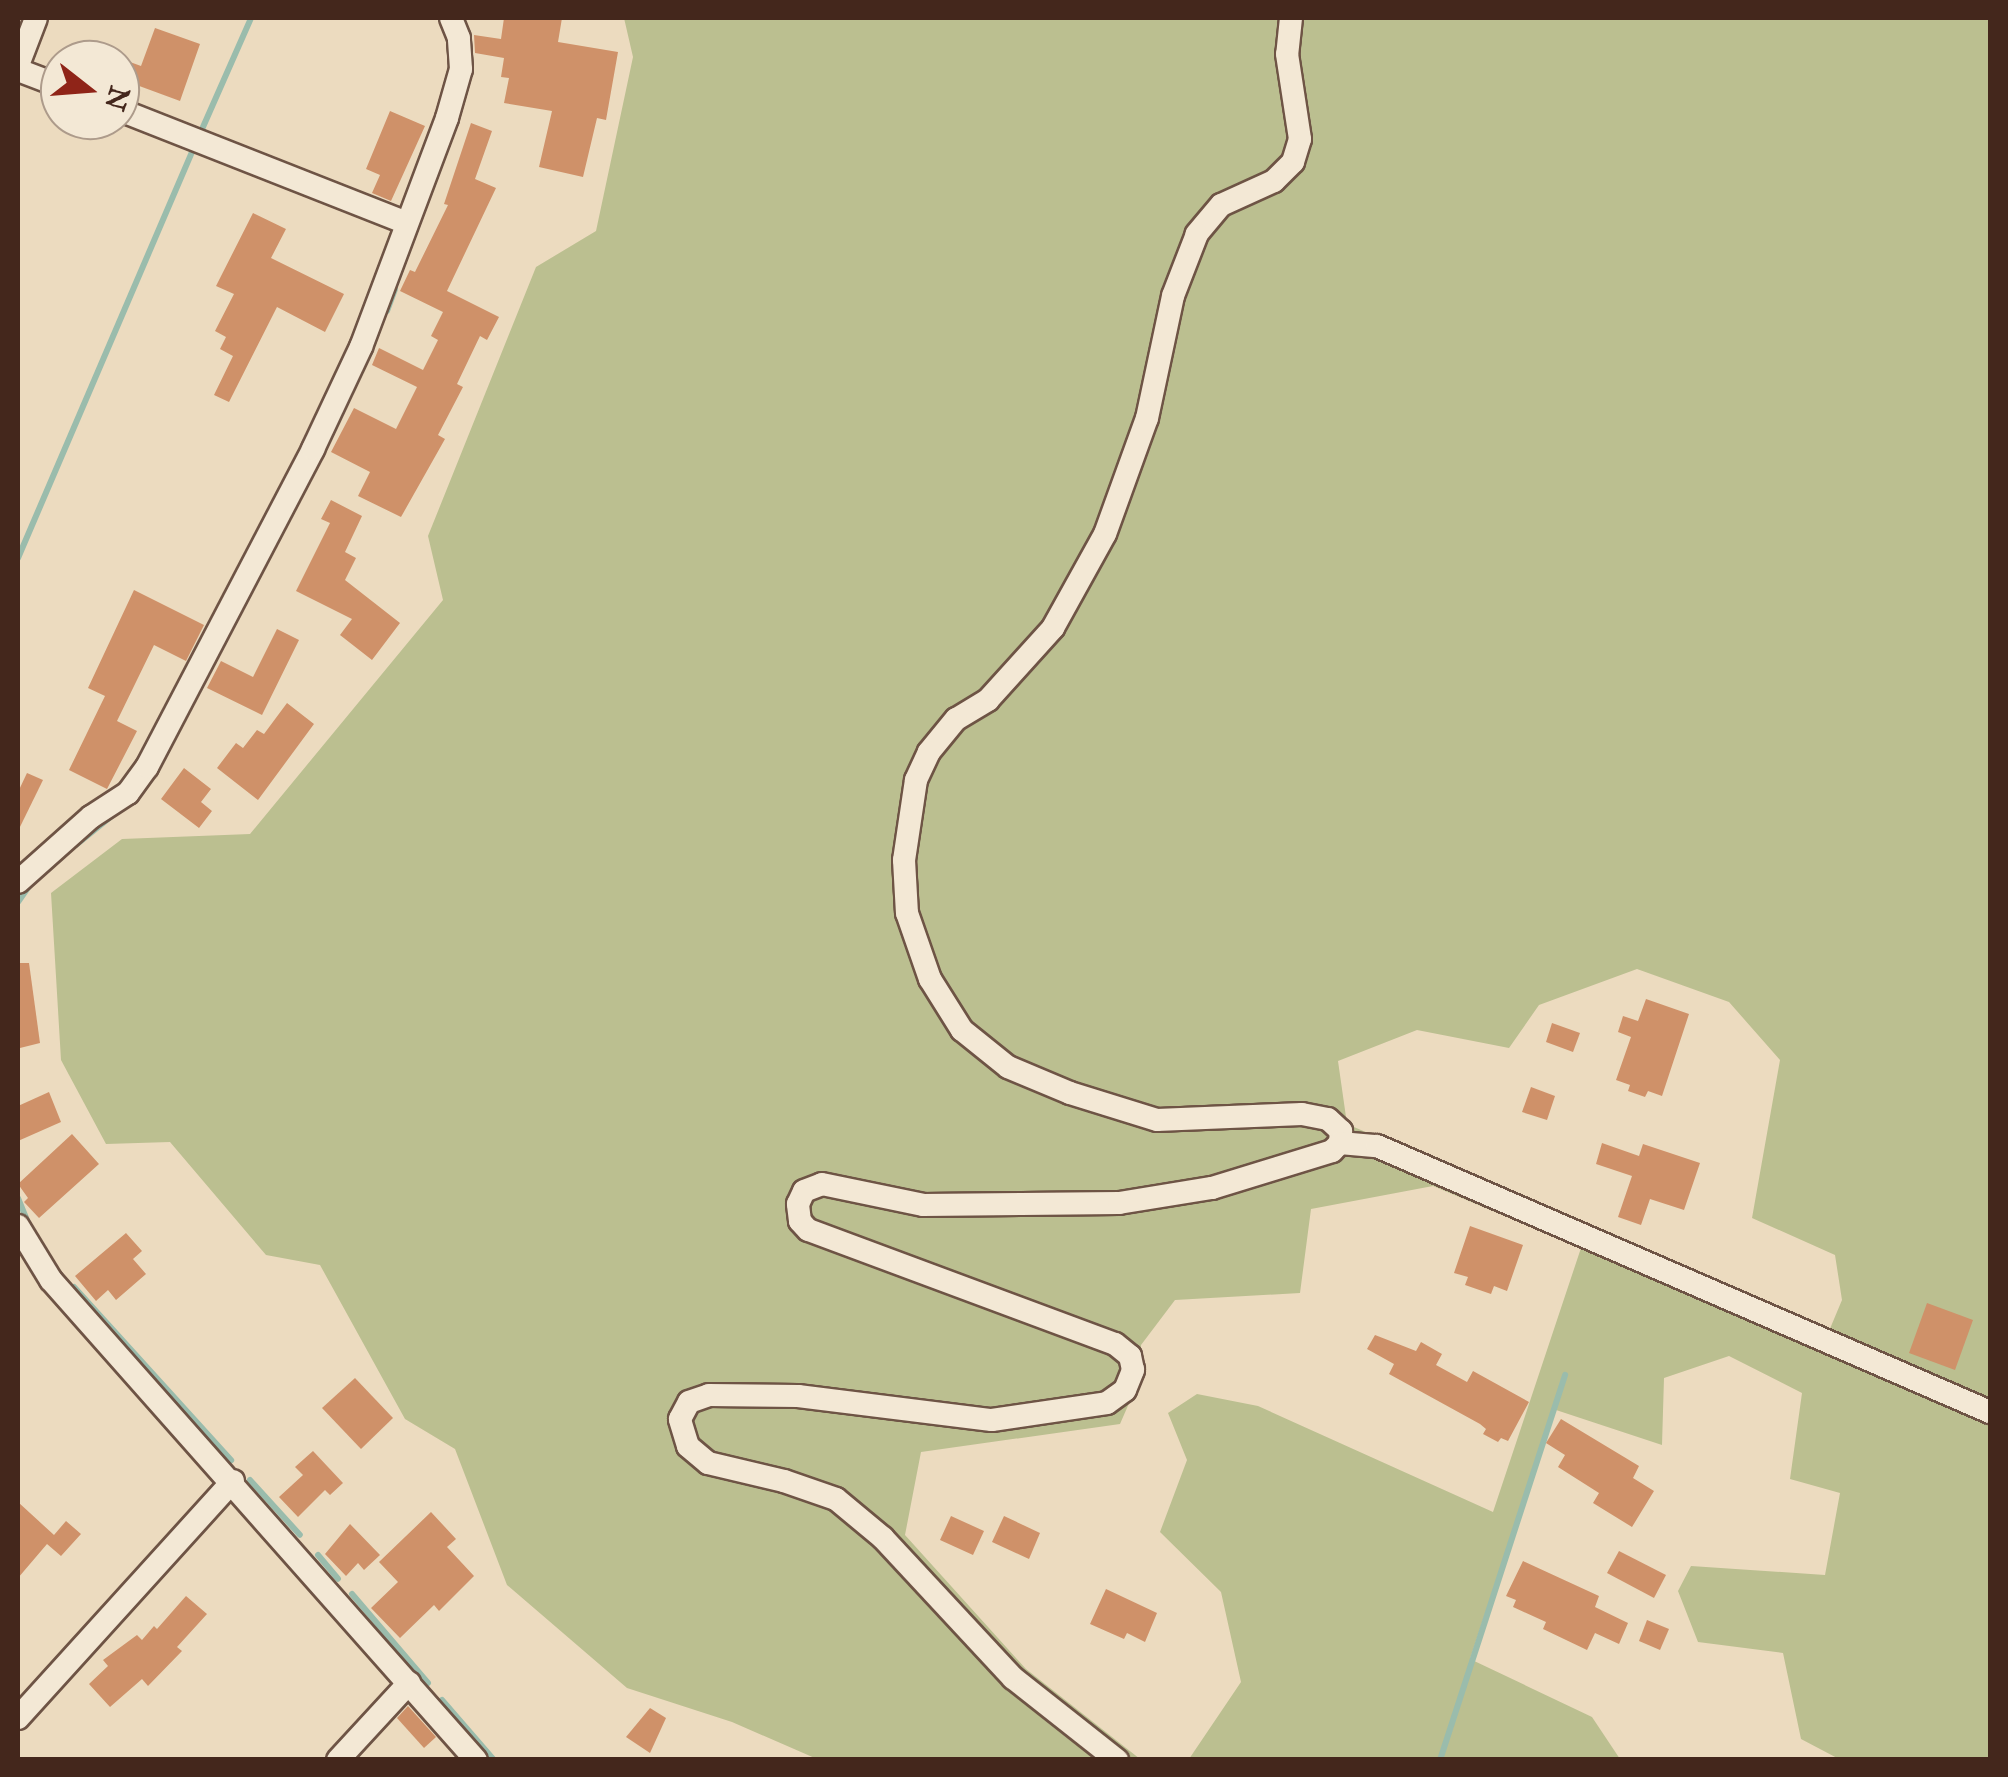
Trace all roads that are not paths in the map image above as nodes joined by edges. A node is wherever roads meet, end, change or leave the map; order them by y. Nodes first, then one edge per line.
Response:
1 (36, 18) edge
2 (451, 18) edge
3 (1291, 18) edge
4 (18, 68) edge
5 (140, 118) edge
6 (405, 222) junction
7 (18, 882) edge
8 (1340, 1143) junction
9 (18, 1226) edge
10 (1990, 1412) edge
11 (232, 1480) junction
12 (409, 1684) junction
13 (18, 1718) edge
14 (338, 1760) edge
15 (476, 1760) edge
16 (1117, 1760) edge

1 - 4 street
2 - 6 street
3 - 8 street
5 - 6 street
6 - 7 street
8 - 10 street
8 - 16 street
9 - 11 street
11 - 12 street
11 - 13 street
12 - 14 street
12 - 15 street

